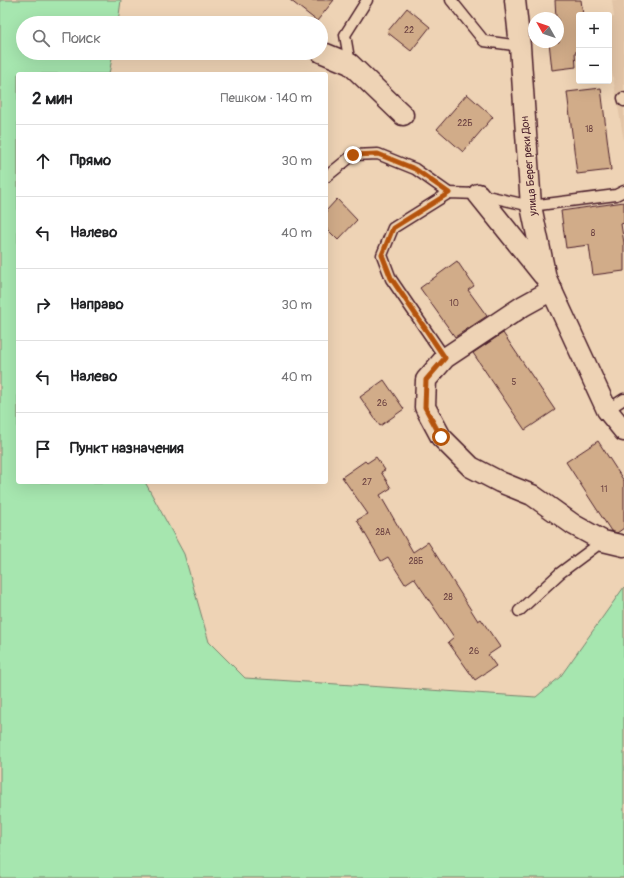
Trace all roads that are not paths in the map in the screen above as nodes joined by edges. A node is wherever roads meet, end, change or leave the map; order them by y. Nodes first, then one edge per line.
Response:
1 (367, 0) edge
2 (451, 0) edge
3 (515, 0) edge
4 (520, 46) junction
5 (328, 55) edge
6 (350, 64) junction
7 (403, 115) dead end
8 (328, 175) edge
9 (449, 193) junction
10 (478, 194) junction
11 (621, 194) edge
12 (531, 206) junction
13 (549, 284) junction
14 (445, 358) junction
15 (624, 399) edge
16 (607, 410) junction
17 (624, 431) edge
18 (603, 541) junction
19 (624, 546) edge
20 (519, 611) dead end

1 - 6 lane
2 - 4 lane
3 - 4 street, улица Берег реки Дон
4 - 12 street, улица Берег реки Дон
5 - 6 street
6 - 7 street
8 - 9 lane
9 - 10 lane
9 - 14 lane
10 - 12 lane
10 - 13 street
11 - 12 lane
12 - 13 street, улица Берег реки Дон
13 - 14 street
13 - 16 street, улица Берег реки Дон
14 - 18 street
15 - 16 lane
16 - 17 street, улица Берег реки Дон
18 - 19 street
18 - 20 lane

